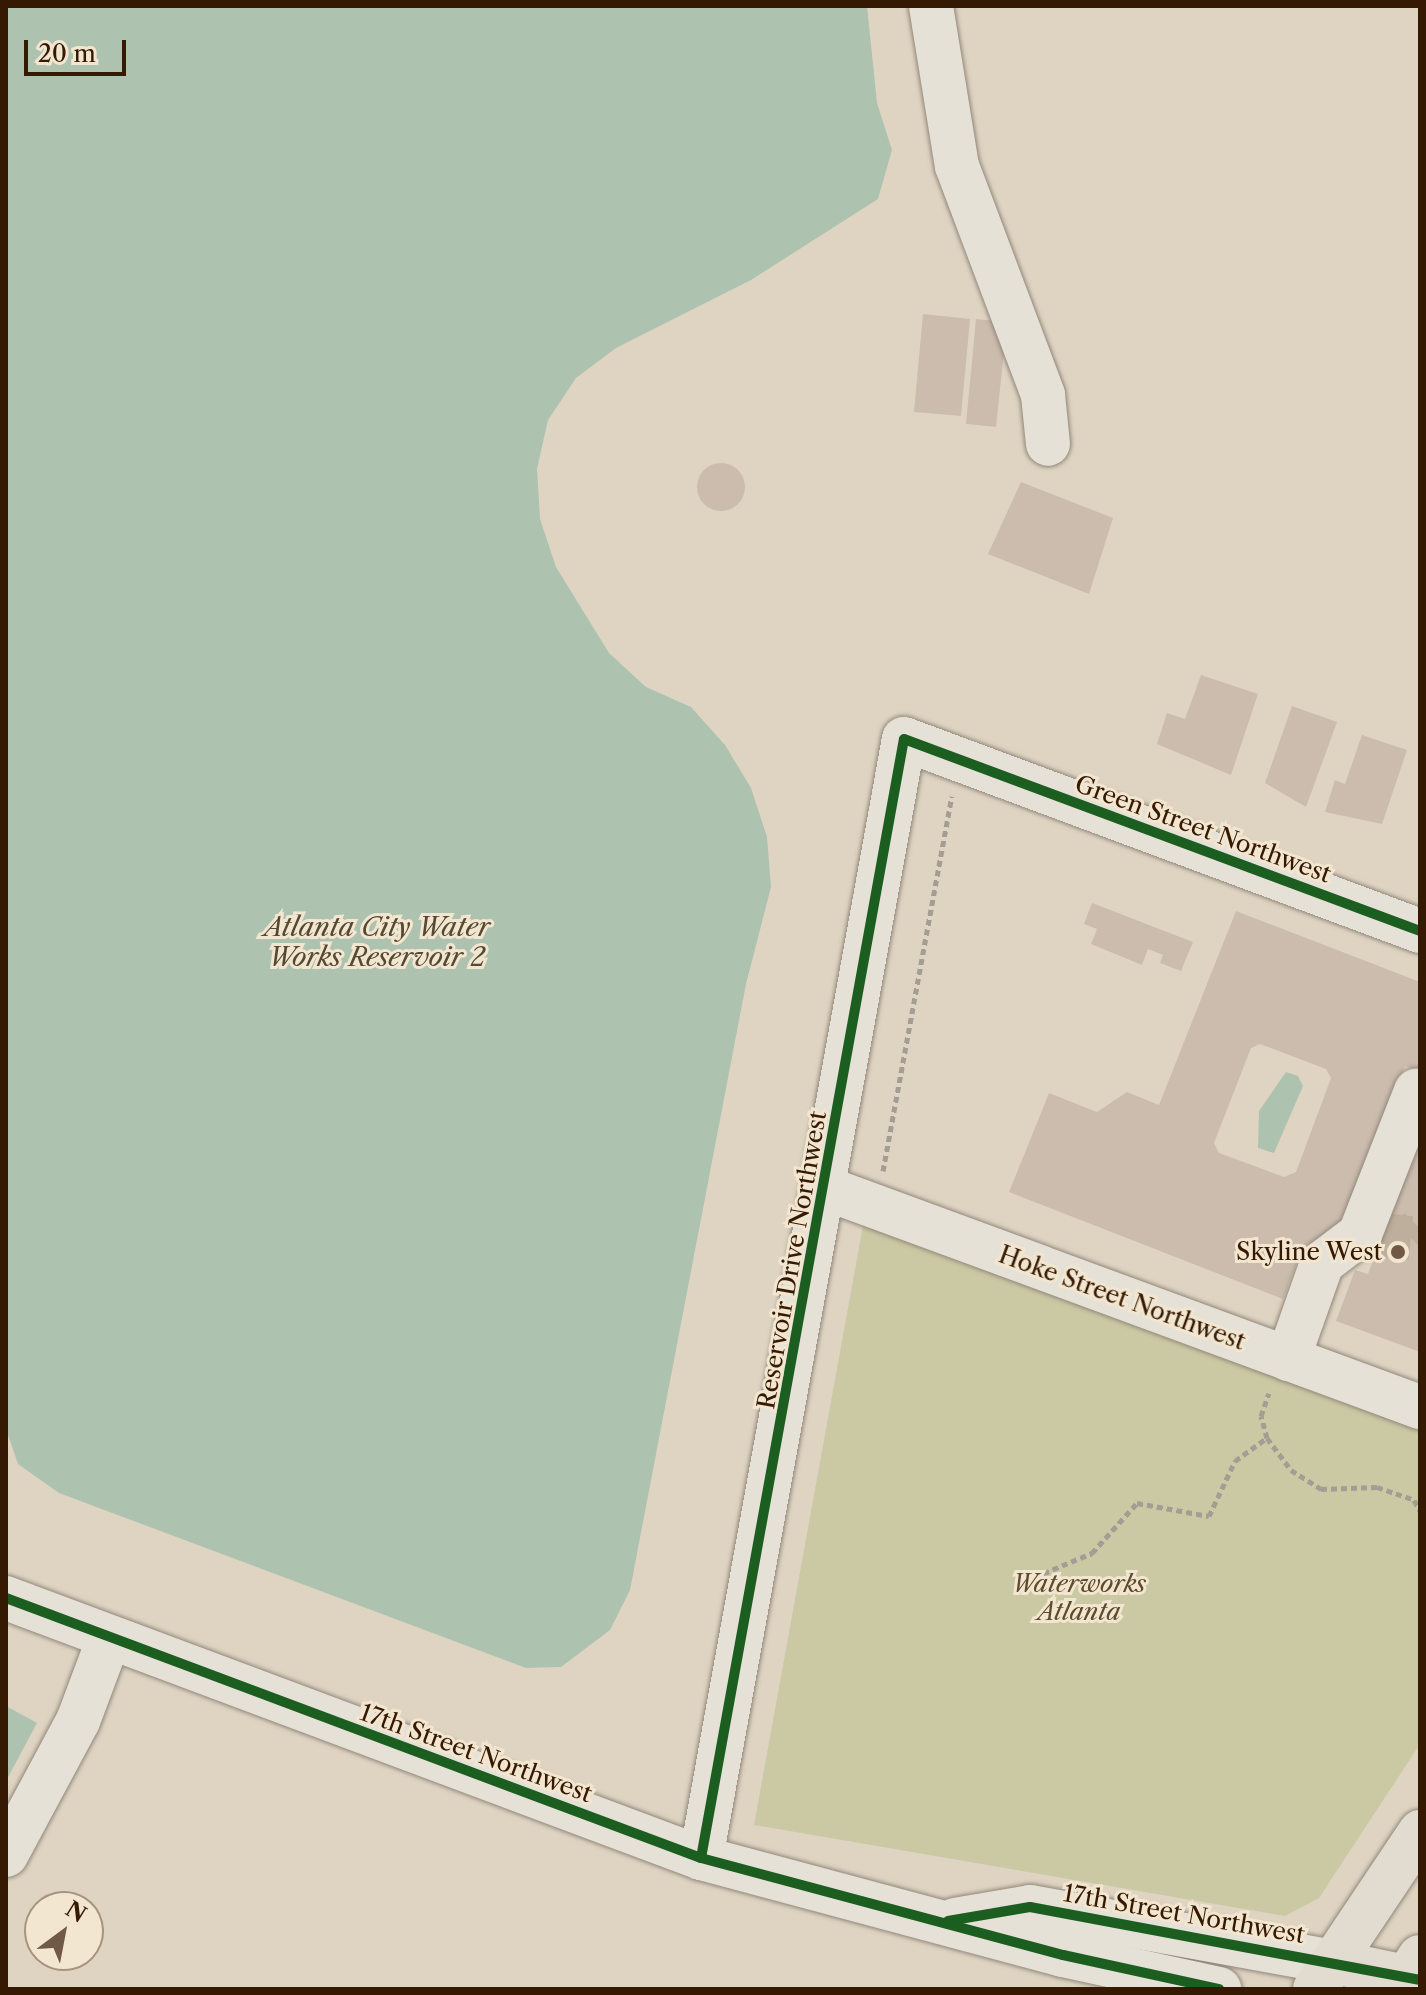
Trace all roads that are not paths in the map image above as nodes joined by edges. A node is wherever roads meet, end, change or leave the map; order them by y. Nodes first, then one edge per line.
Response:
1 (931, 6) edge
2 (1048, 444) dead end
3 (972, 764) joint
4 (1420, 931) edge
5 (1416, 1091) dead end
6 (825, 1188) junction
7 (1285, 1358) junction
8 (1420, 1407) edge
9 (6, 1598) edge
10 (109, 1638) junction
11 (1420, 1832) edge
12 (6, 1855) edge
13 (701, 1858) junction
14 (940, 1922) junction
15 (1325, 1975) edge
16 (1411, 1976) edge
17 (1163, 1980) edge
18 (1219, 1989) edge

1 - 2 street
3 - 4 street, Green Street Northwest
3 - 6 street, Reservoir Drive Northwest
5 - 7 street
6 - 7 street, Hoke Street Northwest
6 - 13 street, Reservoir Drive Northwest
7 - 8 street, Hoke Street Northwest
9 - 10 street, 17th Street Northwest
10 - 12 street
10 - 13 street, 17th Street Northwest
11 - 15 main road
13 - 14 street, 17th Street Northwest
14 - 15 street, 17th Street Northwest
14 - 17 street, 17th Street Northwest
15 - 16 main road, 17th Street Northwest
17 - 18 street, 17th Street Northwest

